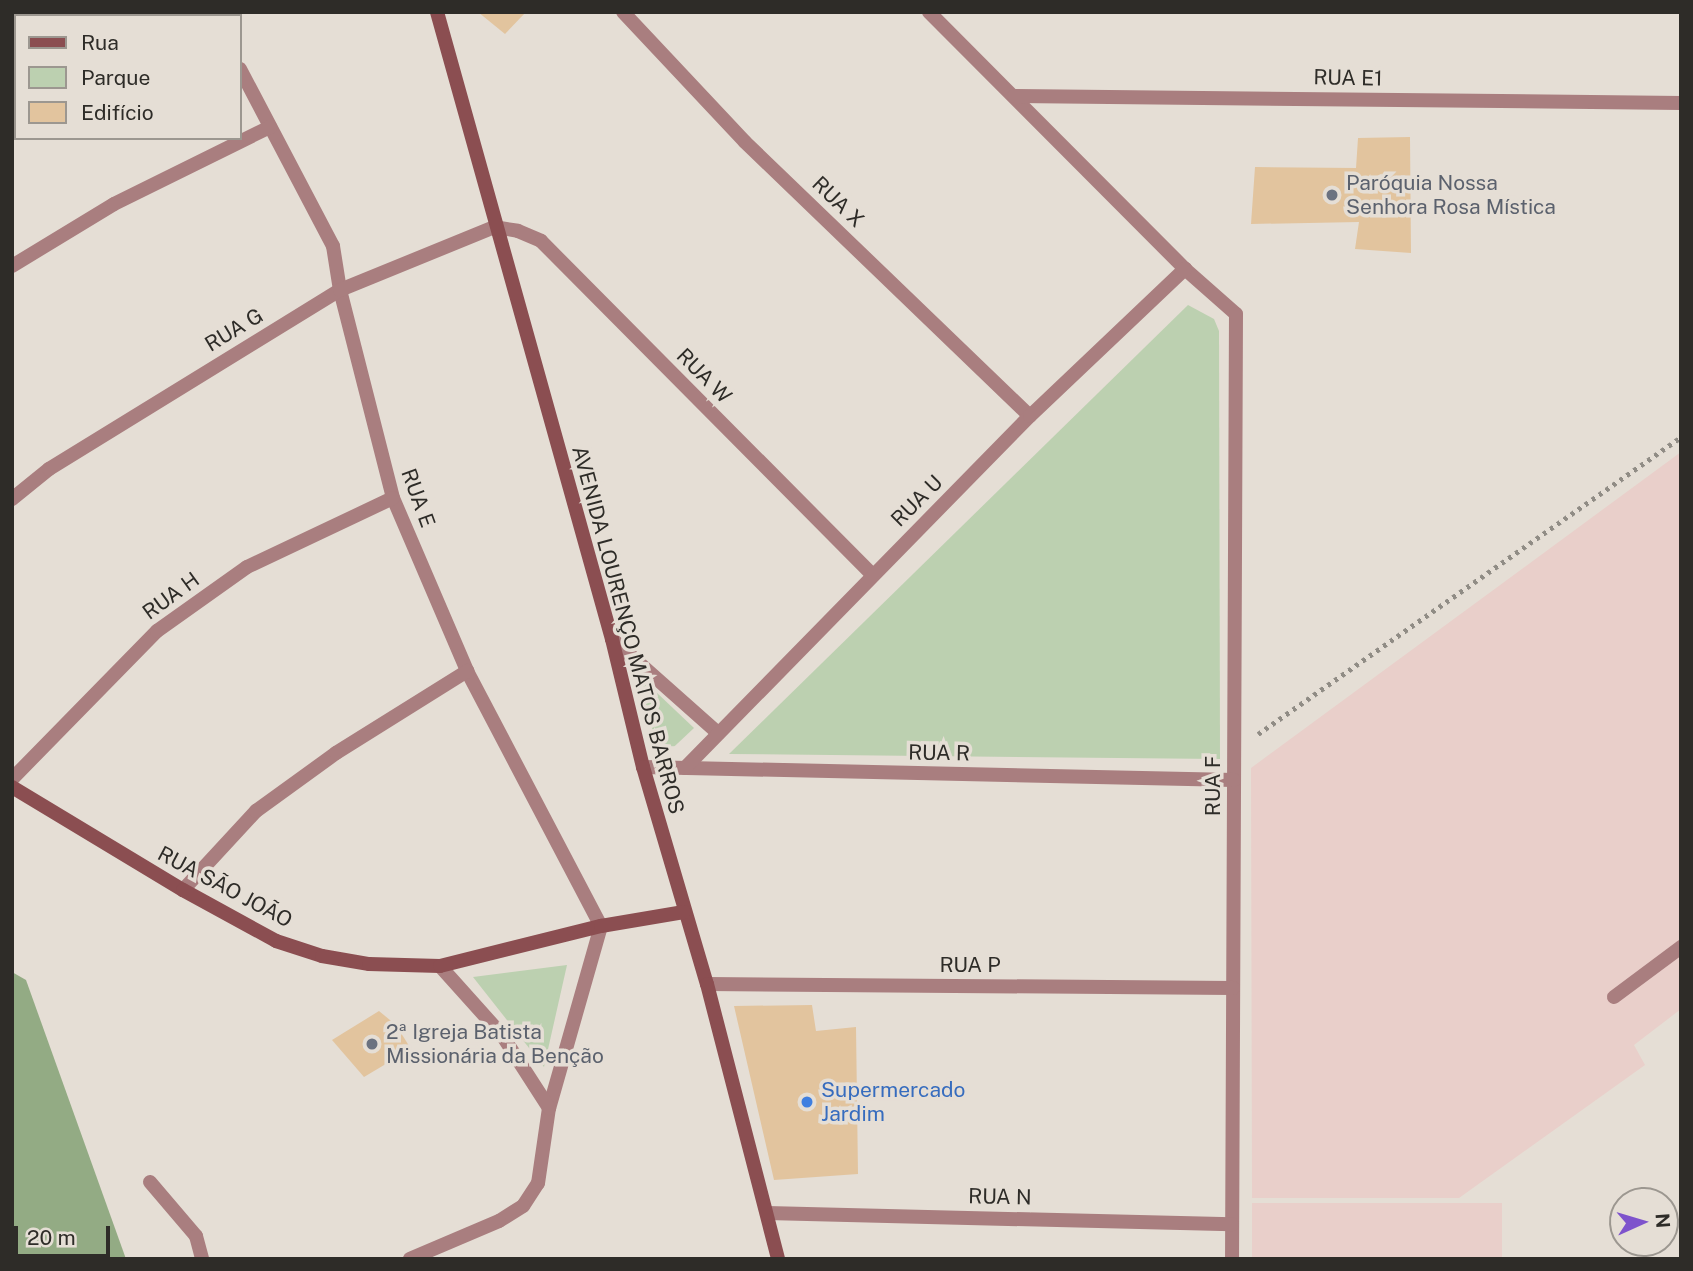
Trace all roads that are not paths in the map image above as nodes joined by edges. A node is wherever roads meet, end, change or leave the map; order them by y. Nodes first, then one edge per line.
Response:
1 (437, 12) edge
2 (622, 12) edge
3 (929, 12) edge
4 (242, 73) edge
5 (1014, 96) junction
6 (1681, 103) edge
7 (270, 127) junction
8 (494, 227) junction
9 (12, 266) edge
10 (1185, 270) junction
11 (340, 290) junction
12 (1030, 416) junction
13 (393, 498) junction
14 (12, 499) edge
15 (873, 575) junction
16 (612, 639) junction
17 (467, 671) junction
18 (718, 733) junction
19 (643, 767) junction
20 (685, 768) junction
21 (12, 779) edge
22 (1234, 780) junction
23 (12, 787) edge
24 (183, 890) junction
25 (684, 912) junction
26 (601, 926) junction
27 (1681, 947) edge
28 (440, 966) junction
29 (707, 984) junction
30 (1233, 988) junction
31 (1614, 997) dead end
32 (549, 1108) junction
33 (150, 1182) dead end
34 (767, 1213) junction
35 (1232, 1224) junction
36 (202, 1259) edge
37 (410, 1259) edge
38 (778, 1259) edge
39 (1232, 1259) edge

1 - 8 street, AVENIDA LOURENÇO MATOS BARROS
2 - 12 street, RUA X
3 - 5 street
4 - 7 street, RUA E
5 - 6 street, RUA E1
5 - 10 street
7 - 9 street
7 - 11 street, RUA E
8 - 11 street, RUA G
8 - 15 street, RUA W
8 - 16 street, AVENIDA LOURENÇO MATOS BARROS
10 - 12 street, RUA U
10 - 22 street, RUA F
11 - 13 street, RUA E
11 - 14 street, RUA G
12 - 15 street, RUA U
13 - 17 street, RUA E
13 - 21 street, RUA H
15 - 18 street, RUA U
16 - 18 street
16 - 19 street, AVENIDA LOURENÇO MATOS BARROS
17 - 24 street
17 - 26 street, RUA E
18 - 20 street, RUA U
19 - 20 street, RUA R
19 - 25 street, AVENIDA LOURENÇO MATOS BARROS
20 - 22 street, RUA R
22 - 30 street, RUA F
23 - 24 street, RUA SÃO JOÃO
24 - 28 street, RUA SÃO JOÃO
25 - 26 street, RUA SÃO JOÃO
25 - 29 street, AVENIDA LOURENÇO MATOS BARROS
26 - 28 street, RUA SÃO JOÃO
26 - 32 street
27 - 31 street
28 - 32 street
29 - 30 street, RUA P
29 - 34 street, AVENIDA LOURENÇO MATOS BARROS
30 - 35 street, RUA F
32 - 37 street
33 - 36 street
34 - 35 street, RUA N
34 - 38 street, AVENIDA LOURENÇO MATOS BARROS
35 - 39 street, RUA F

